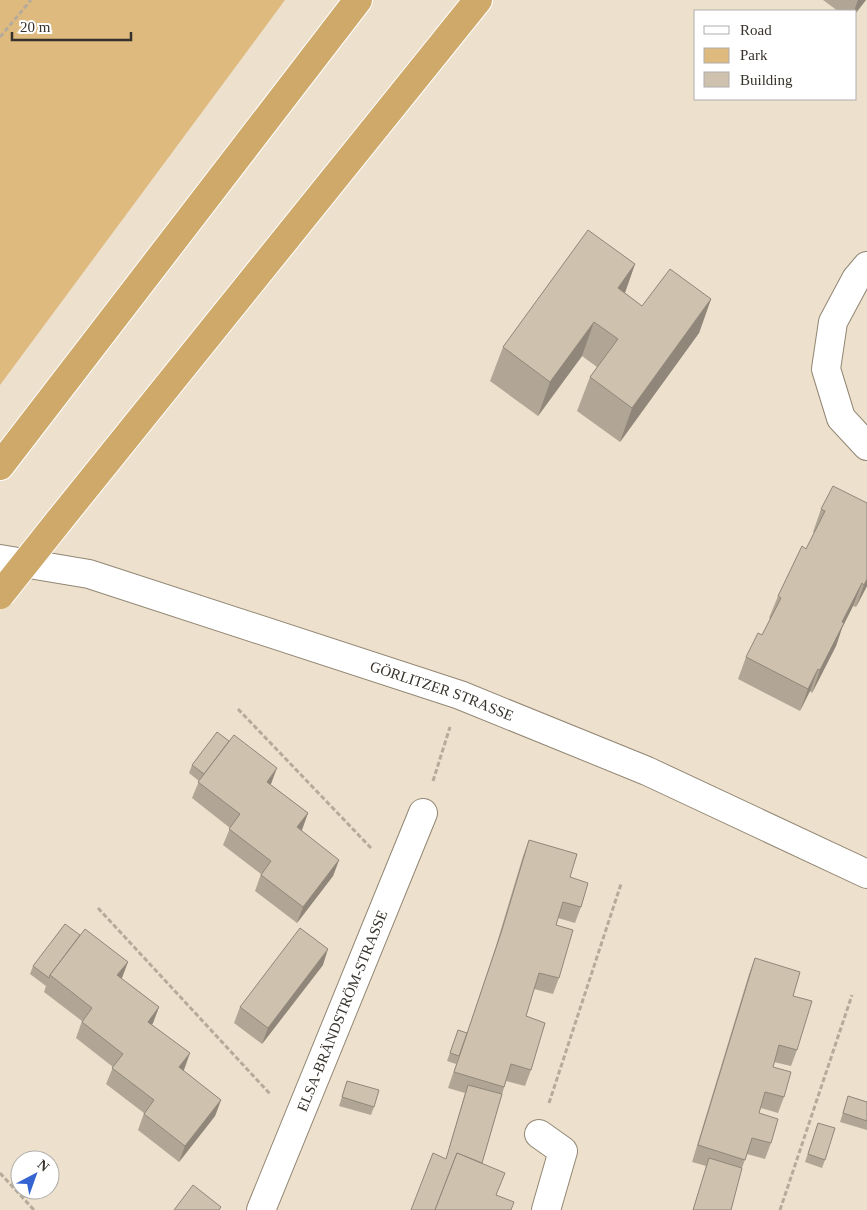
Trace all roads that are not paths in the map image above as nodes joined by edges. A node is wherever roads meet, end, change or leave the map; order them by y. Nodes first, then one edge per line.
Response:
1 (358, 0) edge
2 (478, 0) edge
3 (867, 266) edge
4 (867, 446) edge
5 (0, 466) edge
6 (0, 559) edge
7 (0, 595) edge
8 (423, 813) road end
9 (867, 874) edge
10 (539, 1134) road end
11 (261, 1210) edge
12 (546, 1210) edge

1 - 5 highway
2 - 7 highway, bridge
3 - 4 street
6 - 9 street, GÖRLITZER STRASSE
8 - 11 street, ELSA-BRÄNDSTRÖM-STRASSE
10 - 12 street

